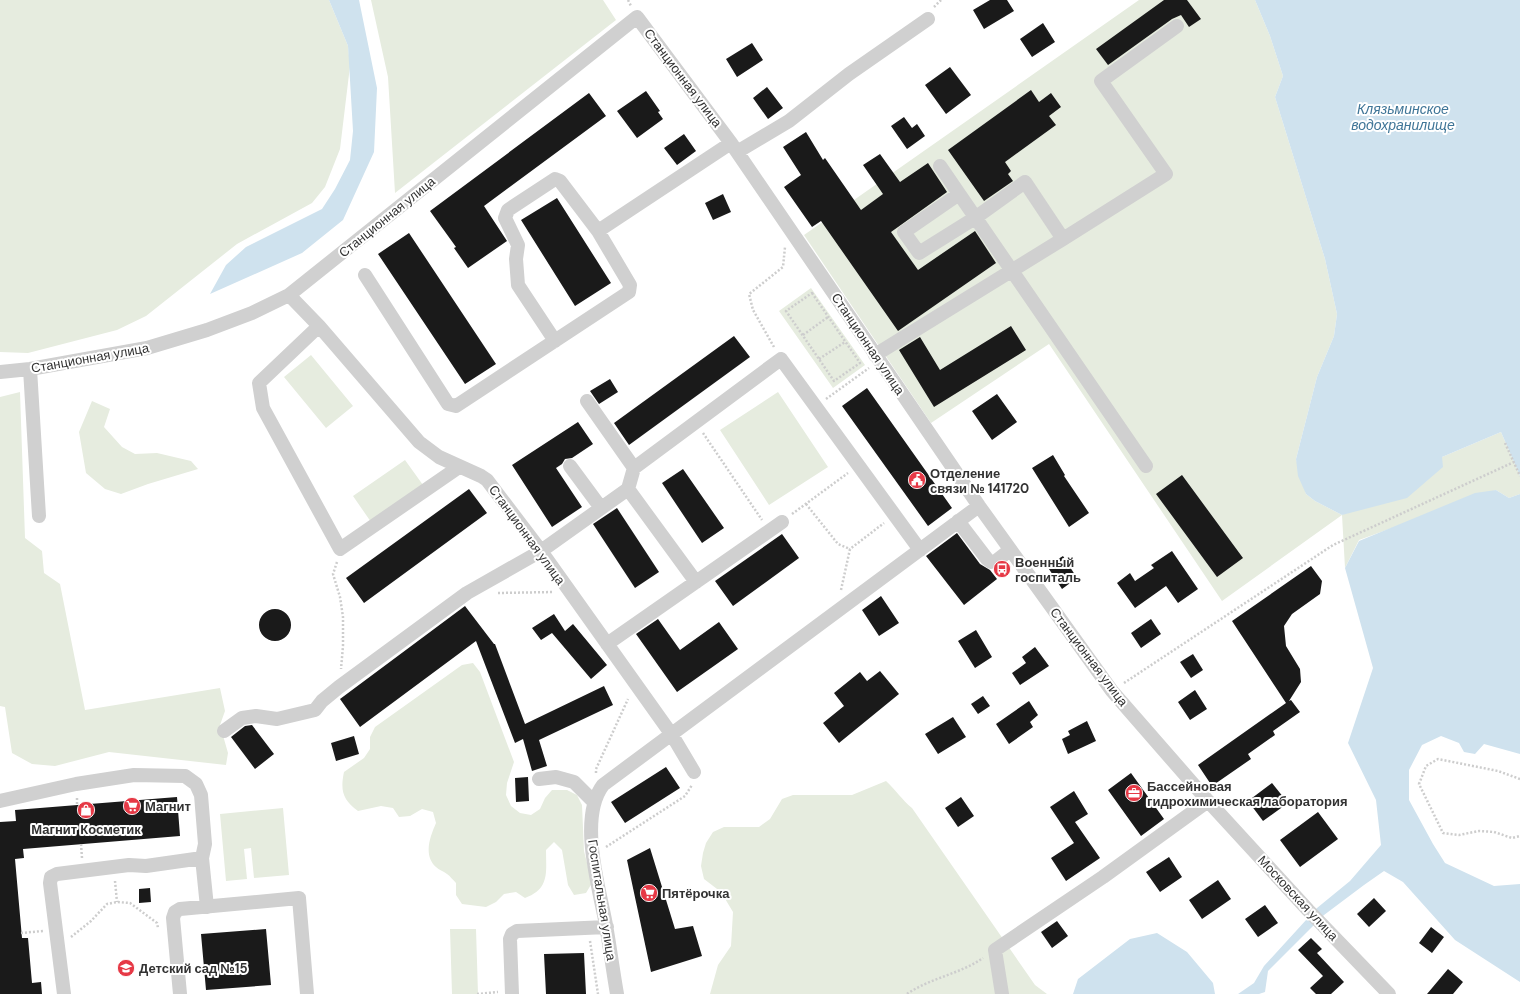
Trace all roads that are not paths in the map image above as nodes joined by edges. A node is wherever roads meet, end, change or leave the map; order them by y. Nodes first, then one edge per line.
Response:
1 (928, 18) dead end
2 (1177, 26) dead end
3 (734, 147) junction
4 (940, 166) dead end
5 (959, 194) junction
6 (975, 218) junction
7 (598, 231) junction
8 (1063, 239) junction
9 (1011, 272) junction
10 (364, 275) dead end
11 (289, 295) junction
12 (319, 326) junction
13 (555, 341) junction
14 (877, 358) junction
15 (30, 369) junction
16 (0, 372) edge
17 (587, 401) dead end
18 (570, 466) dead end
19 (1146, 466) dead end
20 (459, 467) junction
21 (634, 468) junction
22 (628, 489) junction
23 (979, 506) junction
24 (601, 508) junction
25 (39, 516) dead end
26 (958, 521) junction
27 (782, 522) road end
28 (920, 550) junction
29 (1010, 550) junction
30 (541, 551) junction
31 (696, 582) junction
32 (607, 644) junction
33 (224, 731) dead end
34 (672, 735) junction
35 (694, 772) road end
36 (539, 779) dead end
37 (1, 798) edge
38 (1208, 801) junction
39 (594, 802) junction
40 (202, 858) junction
41 (207, 906) junction
42 (606, 927) junction
43 (512, 993) edge
44 (64, 994) edge
45 (180, 994) edge
46 (307, 994) edge
47 (617, 994) edge
48 (1002, 994) edge
49 (1389, 994) edge

1 - 3 street
2 - 8 street
3 - 7 street
3 - 11 street, Станционная улица
3 - 14 street, Станционная улица
4 - 5 street
5 - 6 street
5 - 6 street
6 - 8 street
6 - 9 street
7 - 13 street
7 - 13 street
8 - 9 street
9 - 14 street
9 - 19 street
10 - 13 street
11 - 12 street, Станционная улица
11 - 15 street, Станционная улица
12 - 20 street, Станционная улица
12 - 20 street
14 - 23 street, Станционная улица
15 - 16 street, Станционная улица
15 - 25 street
17 - 21 street
18 - 24 street
20 - 30 street, Станционная улица
21 - 22 street
21 - 28 street
22 - 24 street
22 - 31 street
23 - 26 street
23 - 29 street, Станционная улица
24 - 30 street
26 - 28 street
26 - 29 street
27 - 31 street
28 - 34 street
29 - 38 street, Станционная улица
30 - 32 street, Станционная улица
30 - 33 street
31 - 32 street
32 - 34 street, Станционная улица
34 - 35 street, Станционная улица
34 - 39 street, Госпитальная улица
36 - 39 street
37 - 40 street
38 - 48 street
38 - 49 street, Московская улица
39 - 42 street, Госпитальная улица
40 - 41 street
40 - 44 street
41 - 45 street
41 - 46 street
42 - 43 street
42 - 47 street, Госпитальная улица

